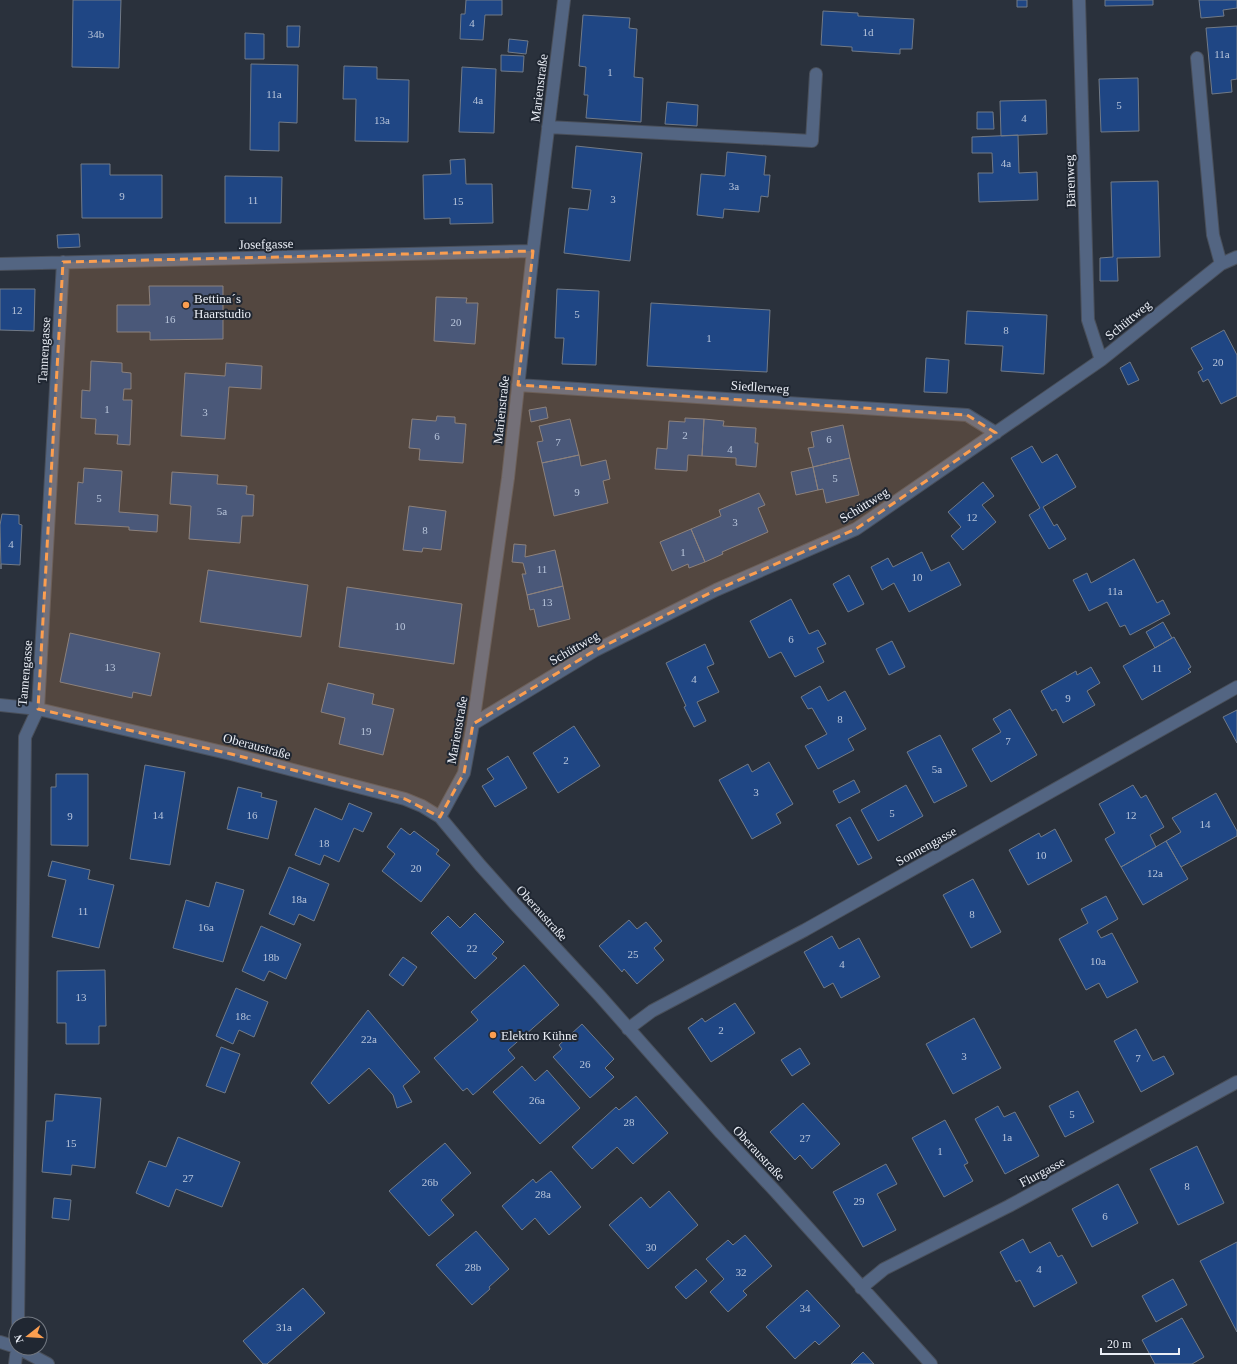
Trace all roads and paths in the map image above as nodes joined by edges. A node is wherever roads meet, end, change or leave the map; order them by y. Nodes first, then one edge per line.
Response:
1 (564, 0) edge
2 (1079, 0) edge
3 (1197, 58) dead end
4 (816, 74) dead end
5 (548, 128) junction
6 (533, 251) junction
7 (1237, 257) edge
8 (63, 262) junction
9 (0, 264) edge
10 (1220, 264) junction
11 (1101, 360) junction
12 (518, 385) junction
13 (996, 433) junction
14 (1237, 687) edge
15 (0, 705) edge
16 (38, 709) junction
17 (474, 724) junction
18 (440, 817) junction
19 (628, 1029) junction
20 (1237, 1082) edge
21 (861, 1288) junction
22 (18, 1316) edge
23 (32, 1356) edge
24 (48, 1364) edge
25 (931, 1364) edge

1 - 5 street, Marienstraße
2 - 11 street, Bärenweg
3 - 10 street
4 - 5 street
5 - 6 street, Marienstraße
6 - 8 street, Josefgasse
6 - 12 street, Marienstraße
7 - 10 street, Schüttweg
8 - 9 street, Josefgasse
8 - 16 street, Tannengasse
10 - 11 street, Schüttweg
11 - 13 street, Schüttweg
12 - 13 street, Siedlerweg
12 - 17 street, Marienstraße
13 - 17 street, Schüttweg
14 - 19 street, Sonnengasse
15 - 16 street, Oberaustraße
16 - 18 street, Oberaustraße
16 - 22 street, Tannengasse
17 - 18 street, Marienstraße
18 - 19 street, Oberaustraße
19 - 21 street, Oberaustraße
20 - 21 street, Flurgasse
21 - 25 street, Oberaustraße
23 - 24 street

